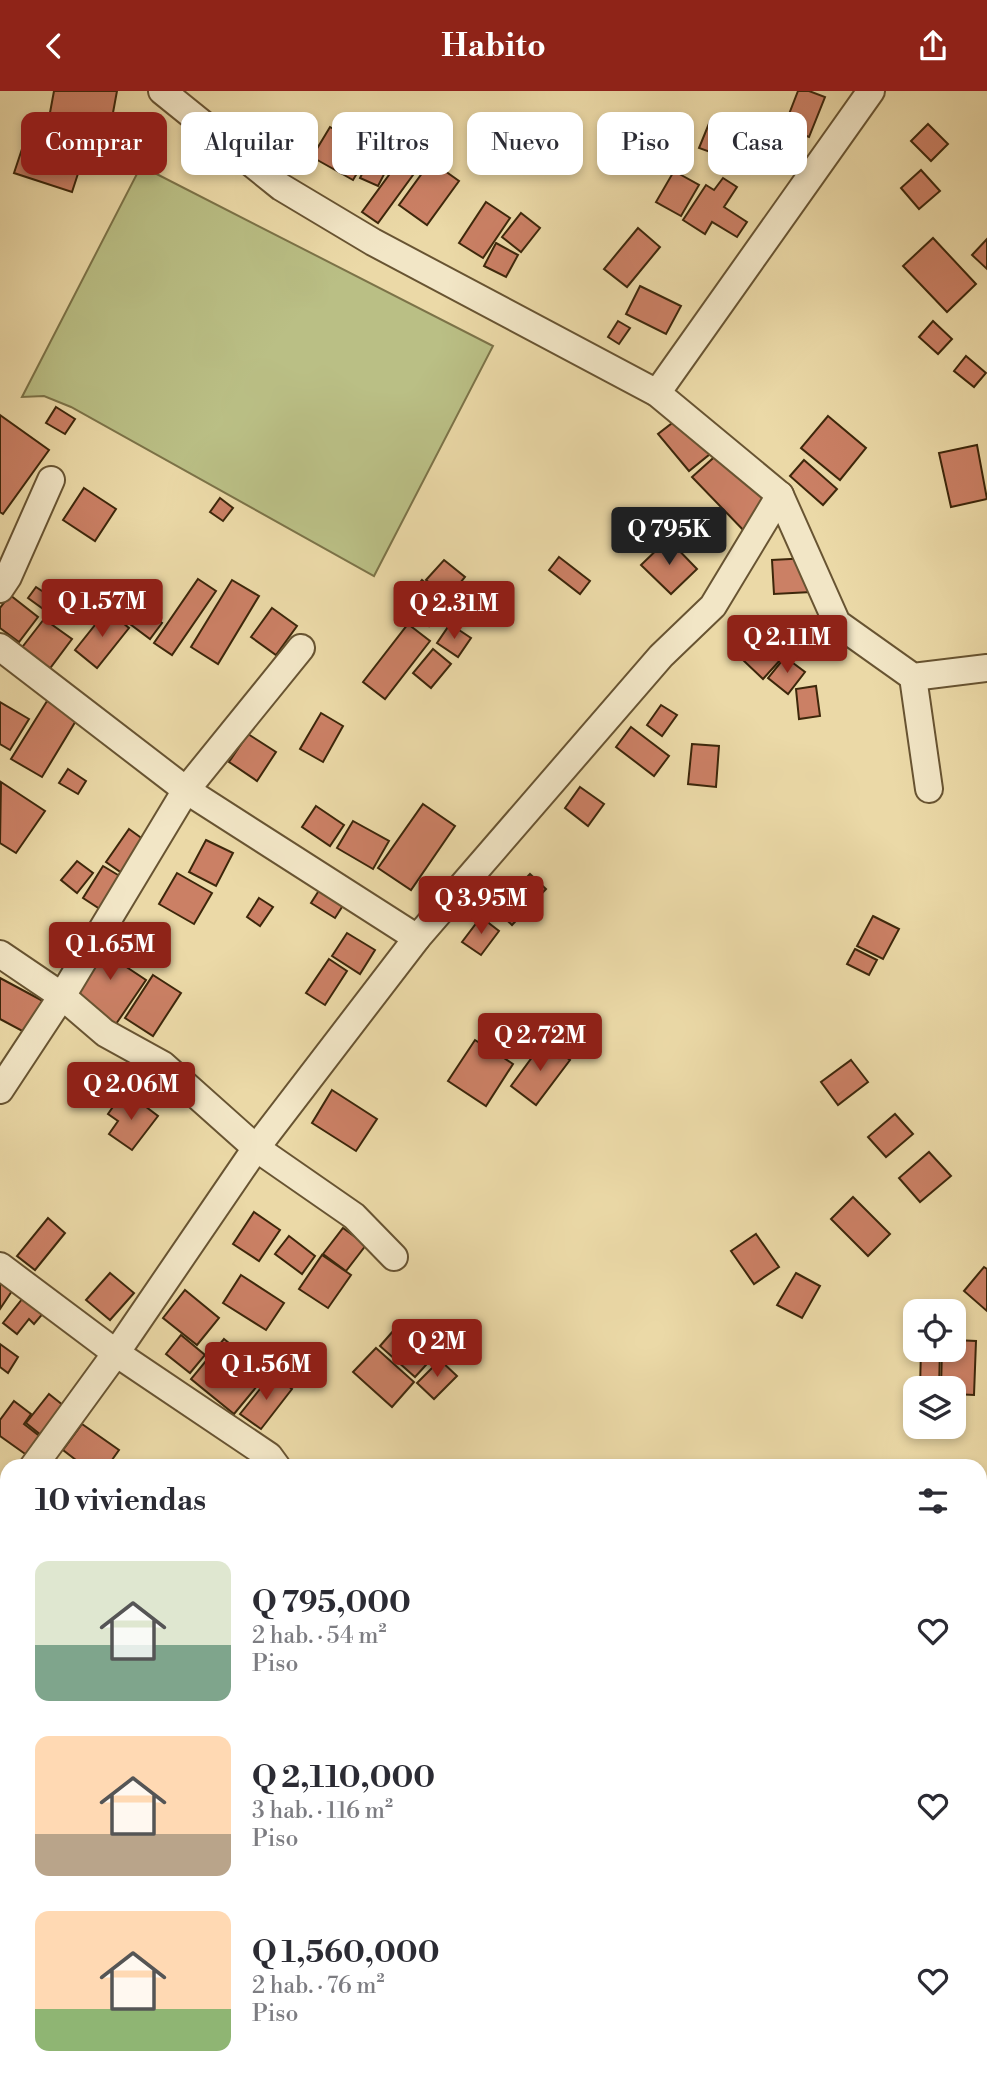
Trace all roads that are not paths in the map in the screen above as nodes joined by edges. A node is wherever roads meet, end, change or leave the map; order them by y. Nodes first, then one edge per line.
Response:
1 (162, 91) edge
2 (871, 91) edge
3 (657, 393) junction
4 (51, 481) dead end
5 (780, 495) junction
6 (0, 589) edge
7 (0, 647) edge
8 (301, 648) dead end
9 (987, 668) edge
10 (913, 677) junction
11 (929, 789) dead end
12 (187, 790) junction
13 (417, 938) junction
14 (0, 954) edge
15 (62, 996) junction
16 (0, 1090) edge
17 (257, 1148) junction
18 (394, 1257) dead end
19 (0, 1266) edge
20 (116, 1353) junction
21 (39, 1459) edge
22 (271, 1459) edge

1 - 3 street
2 - 3 street
3 - 5 street
4 - 6 street
5 - 10 street
5 - 13 street
7 - 12 street
8 - 12 street
9 - 10 street
10 - 11 street
12 - 13 street
12 - 15 street
13 - 17 street
14 - 15 street
15 - 16 street
15 - 17 street
17 - 18 street
17 - 20 street
19 - 20 street
20 - 21 street
20 - 22 street

